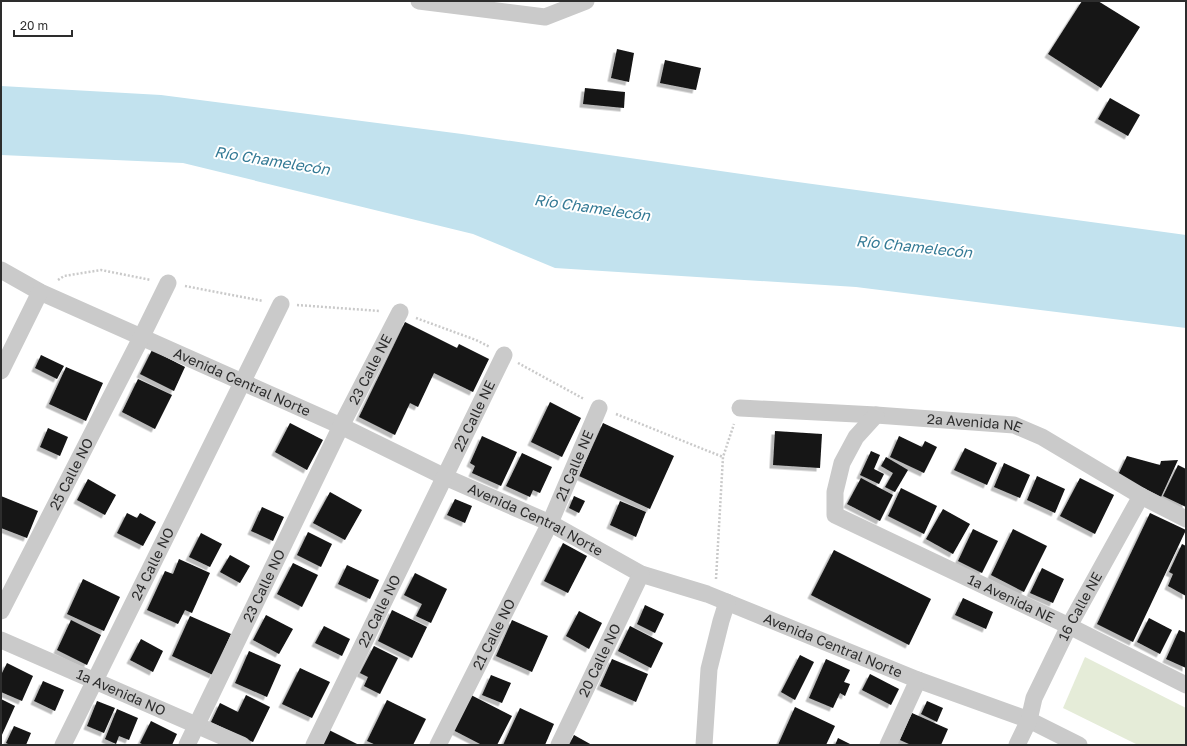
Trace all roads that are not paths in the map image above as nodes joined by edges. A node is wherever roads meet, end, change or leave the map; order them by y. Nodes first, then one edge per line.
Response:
1 (419, 1) edge
2 (586, 1) edge
3 (1, 270) edge
4 (168, 283) dead end
5 (40, 292) junction
6 (281, 304) dead end
7 (400, 312) dead end
8 (141, 338) junction
9 (504, 355) dead end
10 (1, 371) edge
11 (242, 382) junction
12 (599, 408) dead end
13 (740, 408) road end
14 (876, 415) junction
15 (341, 426) junction
16 (445, 476) junction
17 (1141, 496) junction
18 (1186, 518) edge
19 (550, 523) junction
20 (641, 574) junction
21 (721, 600) junction
22 (1, 610) edge
23 (1069, 626) junction
24 (1, 640) edge
25 (94, 680) junction
26 (918, 680) junction
27 (1186, 685) edge
28 (1028, 720) junction
29 (197, 725) junction
30 (63, 745) edge
31 (187, 745) edge
32 (242, 745) edge
33 (314, 745) edge
34 (438, 745) edge
35 (559, 745) edge
36 (704, 745) edge
37 (888, 745) edge
38 (1017, 745) edge
39 (1079, 745) edge

1 - 2 street
3 - 5 street, Avenida Central Norte
4 - 8 street, 25 Calle NO
5 - 8 street, Avenida Central Norte
5 - 10 street
6 - 11 street, 24 Calle NO
7 - 15 street, 23 Calle NE
8 - 11 street, Avenida Central Norte
8 - 22 street, 25 Calle NO
9 - 16 street, 22 Calle NE
11 - 15 street, Avenida Central Norte
11 - 25 street, 24 Calle NO
12 - 19 street, 21 Calle NE
13 - 14 street, 2a Avenida NE
14 - 17 street, 2a Avenida NE
14 - 23 street, 1a Avenida NE
15 - 16 street, Avenida Central Norte
15 - 29 street, 23 Calle NO
16 - 19 street, Avenida Central Norte
16 - 33 street, 22 Calle NO
17 - 18 street, 2a Avenida NE
17 - 23 street, 16 Calle NE
19 - 20 street, Avenida Central Norte
19 - 34 street, 21 Calle NO
20 - 21 street, Avenida Central Norte
20 - 35 street, 20 Calle NO
21 - 26 street, Avenida Central Norte
21 - 36 street
23 - 27 street, 1a Avenida NE
23 - 28 street, 16 Calle NE
24 - 25 street, 1a Avenida NO
25 - 29 street, 1a Avenida NO
25 - 30 street, 24 Calle NO
26 - 28 street, Avenida Central Norte
26 - 37 street
28 - 38 street, 16 Calle NE
28 - 39 street, Avenida Central Norte
29 - 31 street, 23 Calle NO
29 - 32 street, 1a Avenida NO

